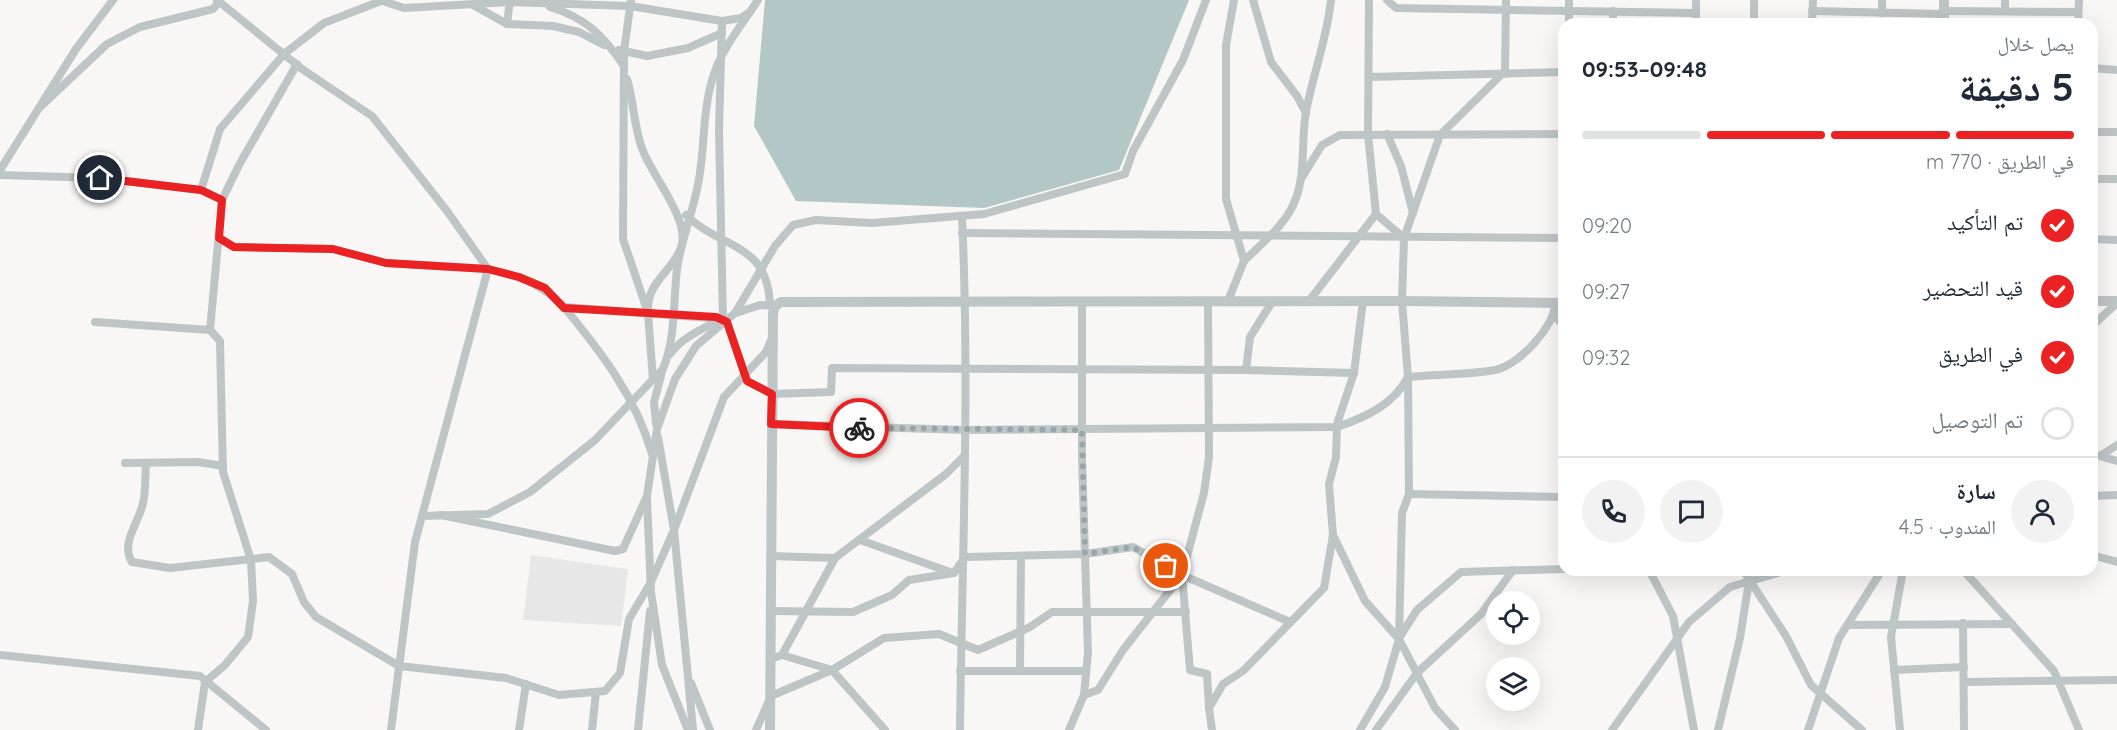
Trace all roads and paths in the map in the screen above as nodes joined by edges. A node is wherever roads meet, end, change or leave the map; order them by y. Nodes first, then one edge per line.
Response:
1 (113, 0) edge
2 (380, 0) edge
3 (397, 0) edge
4 (758, 0) edge
5 (1206, 0) edge
6 (1234, 0) edge
7 (1253, 0) edge
8 (1331, 0) edge
9 (1370, 0) edge
10 (1387, 0) edge
11 (1569, 0) edge
12 (1622, 0) edge
13 (1696, 0) edge
14 (1754, 0) edge
15 (1813, 0) edge
16 (1882, 0) edge
17 (2006, 0) edge
18 (2079, 0) edge
19 (219, 1) edge
20 (509, 1) edge
21 (538, 3) junction
22 (631, 3) edge
23 (471, 4) junction
24 (1444, 4) edge
25 (1506, 5) edge
26 (404, 8) junction
27 (1569, 11) junction
28 (1617, 11) junction
29 (1812, 11) junction
30 (2005, 11) junction
31 (750, 12) junction
32 (1944, 12) edge
33 (2078, 12) junction
34 (1696, 13) junction
35 (1882, 13) junction
36 (1569, 18) edge
37 (1615, 18) edge
38 (1696, 18) edge
39 (1754, 18) edge
40 (1812, 18) edge
41 (2078, 18) edge
42 (722, 21) junction
43 (507, 24) junction
44 (722, 33) junction
45 (612, 48) junction
46 (624, 51) junction
47 (284, 54) junction
48 (721, 55) junction
49 (297, 64) junction
50 (624, 67) junction
51 (2098, 68) edge
52 (2117, 70) edge
53 (1558, 72) edge
54 (1503, 74) junction
55 (1369, 77) junction
56 (39, 108) junction
57 (1306, 113) junction
58 (2098, 132) edge
59 (2117, 132) edge
60 (1368, 134) junction
61 (1387, 134) junction
62 (1558, 134) edge
63 (1440, 135) junction
64 (0, 170) edge
65 (0, 175) edge
66 (1301, 179) junction
67 (2098, 179) edge
68 (2117, 179) edge
69 (201, 190) junction
70 (222, 200) junction
71 (670, 200) junction
72 (1376, 214) junction
73 (1414, 214) junction
74 (962, 217) junction
75 (690, 219) junction
76 (962, 234) junction
77 (1237, 236) junction
78 (1269, 237) junction
79 (1358, 237) junction
80 (219, 238) junction
81 (1404, 238) junction
82 (1558, 238) edge
83 (2098, 239) edge
84 (721, 240) junction
85 (2117, 240) edge
86 (681, 247) junction
87 (1244, 261) junction
88 (488, 269) junction
89 (763, 269) junction
90 (1082, 301) junction
91 (1208, 301) junction
92 (1228, 301) junction
93 (1309, 301) junction
94 (1363, 301) junction
95 (1402, 301) junction
96 (2098, 301) edge
97 (963, 302) junction
98 (1272, 302) junction
99 (2117, 302) edge
100 (772, 305) junction
101 (1558, 307) edge
102 (564, 308) junction
103 (1558, 308) edge
104 (648, 312) junction
105 (735, 313) junction
106 (675, 314) junction
107 (2098, 320) edge
108 (725, 321) junction
109 (95, 322) dead end
110 (210, 330) junction
111 (772, 338) junction
112 (668, 356) junction
113 (663, 369) junction
114 (964, 369) junction
115 (1081, 370) junction
116 (1246, 370) junction
117 (1208, 371) junction
118 (744, 373) junction
119 (1354, 373) junction
120 (1408, 377) junction
121 (653, 380) junction
122 (772, 394) junction
123 (632, 404) junction
124 (771, 424) junction
125 (1209, 426) junction
126 (1337, 427) junction
127 (657, 429) junction
128 (966, 430) junction
129 (1082, 430) junction
130 (2117, 445) edge
131 (2098, 454) edge
132 (965, 455) junction
133 (2098, 456) edge
134 (652, 458) junction
135 (2117, 461) edge
136 (125, 463) dead end
137 (146, 464) junction
138 (223, 466) junction
139 (1408, 494) junction
140 (2117, 495) edge
141 (647, 496) junction
142 (2098, 496) edge
143 (1558, 497) edge
144 (441, 515) junction
145 (422, 516) junction
146 (674, 530) junction
147 (1333, 535) junction
148 (860, 540) junction
149 (1085, 554) junction
150 (771, 556) junction
151 (1022, 556) junction
152 (965, 557) junction
153 (2098, 557) edge
154 (835, 558) junction
155 (251, 560) junction
156 (2117, 562) edge
157 (1558, 569) edge
158 (1513, 570) junction
159 (954, 573) junction
160 (1182, 575) junction
161 (1651, 576) edge
162 (1738, 576) edge
163 (1746, 576) edge
164 (1767, 576) edge
165 (1878, 576) edge
166 (1902, 576) edge
167 (1968, 576) edge
168 (1749, 581) junction
169 (651, 582) junction
170 (1730, 587) junction
171 (651, 592) junction
172 (771, 611) junction
173 (806, 612) junction
174 (1087, 612) junction
175 (1152, 612) junction
176 (1185, 612) junction
177 (1290, 622) junction
178 (1893, 622) junction
179 (1963, 623) junction
180 (2012, 624) junction
181 (1848, 625) junction
182 (1020, 631) junction
183 (1399, 639) junction
184 (1677, 639) junction
185 (960, 642) junction
186 (0, 655) edge
187 (782, 655) junction
188 (771, 659) junction
189 (399, 666) junction
190 (1964, 667) junction
191 (832, 669) junction
192 (1894, 670) junction
193 (960, 671) junction
194 (1020, 671) junction
195 (1086, 671) junction
196 (1417, 673) junction
197 (688, 675) junction
198 (2117, 680) edge
199 (2058, 681) junction
200 (205, 682) junction
201 (1964, 682) junction
202 (526, 684) junction
203 (596, 692) junction
204 (1821, 693) junction
205 (1084, 695) junction
206 (771, 696) junction
207 (1209, 708) junction
208 (198, 730) edge
209 (266, 730) edge
210 (391, 730) edge
211 (519, 730) edge
212 (592, 730) edge
213 (638, 730) edge
214 (688, 730) edge
215 (693, 730) edge
216 (710, 730) edge
217 (756, 730) edge
218 (770, 730) edge
219 (885, 730) edge
220 (960, 730) edge
221 (1068, 730) edge
222 (1212, 730) edge
223 (1360, 730) edge
224 (1376, 730) edge
225 (1455, 730) edge
226 (1612, 730) edge
227 (1694, 730) edge
228 (1718, 730) edge
229 (1808, 730) edge
230 (1862, 730) edge
231 (1900, 730) edge
232 (1964, 730) edge
233 (2079, 730) edge

1 - 56 street
2 - 26 street
2 - 47 street
3 - 26 street
4 - 31 street
5 - 74 street
6 - 77 street
7 - 57 street
8 - 57 street
9 - 55 street
10 - 24 street
11 - 27 street
12 - 28 street
13 - 34 street
14 - 39 street
15 - 29 street
16 - 35 street
17 - 30 street
18 - 33 street
19 - 47 street
19 - 56 street
20 - 21 street
20 - 23 street
20 - 43 street
21 - 22 street
21 - 45 street
22 - 42 street
22 - 46 street
23 - 26 street
23 - 43 street
24 - 25 street
25 - 27 street
25 - 54 street
27 - 28 street
27 - 36 street
28 - 34 street
28 - 37 street
29 - 35 street
29 - 40 street
30 - 32 street
30 - 33 street
31 - 42 street
31 - 48 street
32 - 35 street
33 - 41 street
34 - 38 street
42 - 44 street
43 - 45 street
44 - 46 street
44 - 48 street
45 - 46 street
45 - 50 street
46 - 50 street
47 - 49 street
47 - 69 street
48 - 75 street
48 - 84 street
49 - 70 street
49 - 88 street
50 - 71 street
50 - 104 street
51 - 52 street
53 - 54 street
54 - 55 street
54 - 63 street
55 - 60 street
56 - 64 street
57 - 66 street
58 - 59 street
60 - 61 street
60 - 66 street
60 - 72 street
61 - 63 street
61 - 73 street
62 - 63 street
63 - 73 street
65 - 69 street
66 - 78 street
67 - 68 street
69 - 70 street
70 - 80 street
71 - 75 street
71 - 86 street
72 - 79 street
72 - 81 street
73 - 81 street
74 - 76 street
74 - 89 street
75 - 84 street
75 - 86 street
76 - 77 street
76 - 97 street
77 - 78 street
77 - 87 street
78 - 79 street
78 - 87 street
79 - 81 street
79 - 93 street
80 - 88 street
80 - 110 street
81 - 82 street
81 - 95 street
83 - 85 street
84 - 89 street
84 - 108 street
86 - 104 street
86 - 106 street
87 - 92 street
88 - 102 street
88 - 145 street
89 - 100 street
89 - 105 street
90 - 91 street
90 - 97 street
90 - 115 street
91 - 92 street
91 - 117 street
92 - 98 street
93 - 94 street
93 - 98 street
94 - 95 street
94 - 119 street
95 - 101 street
95 - 120 street
96 - 99 street
97 - 100 street
97 - 114 street
98 - 116 street
99 - 107 street
100 - 105 street
100 - 111 street
102 - 104 street
102 - 123 street
103 - 120 street
104 - 106 street
104 - 121 street
105 - 108 street
106 - 108 street
106 - 112 street
108 - 112 street
108 - 118 street
108 - 127 street
109 - 110 street
110 - 138 street
111 - 118 street
111 - 122 street
112 - 113 street
113 - 121 street
113 - 127 street
114 - 115 street
114 - 122 street
114 - 128 street
115 - 117 street
115 - 129 street
116 - 117 street
116 - 119 street
117 - 125 street
118 - 122 street
118 - 146 street
119 - 126 street
120 - 126 street
120 - 139 street
121 - 123 street
122 - 124 street
123 - 134 street
123 - 144 street
124 - 128 street
124 - 150 street
125 - 126 street
125 - 129 street
125 - 160 street
126 - 147 street
127 - 134 street
127 - 146 street
128 - 129 street
128 - 132 street
129 - 149 street
130 - 131 street
132 - 148 street
132 - 152 street
133 - 135 street
134 - 141 street
136 - 137 street
137 - 138 street
137 - 155 street
138 - 155 street
139 - 143 street
139 - 183 street
140 - 142 street
141 - 144 street
141 - 169 street
144 - 145 street
145 - 189 street
146 - 169 street
146 - 197 street
147 - 177 street
147 - 183 street
148 - 154 street
148 - 159 street
149 - 151 street
149 - 160 street
149 - 174 street
150 - 154 street
150 - 172 street
151 - 152 street
151 - 182 street
152 - 159 street
152 - 185 street
153 - 156 street
154 - 173 street
155 - 189 street
155 - 200 street
157 - 158 street
158 - 183 street
158 - 196 street
159 - 173 street
160 - 175 street
160 - 176 street
160 - 177 street
161 - 184 street
162 - 170 street
163 - 168 street
164 - 168 street
165 - 181 street
166 - 178 street
167 - 180 street
168 - 170 street
168 - 204 street
168 - 228 street
169 - 171 street
169 - 203 street
170 - 184 street
171 - 213 street
171 - 214 street
172 - 173 street
172 - 188 street
173 - 187 street
174 - 175 street
174 - 182 street
174 - 195 street
175 - 176 street
175 - 205 street
176 - 207 street
177 - 207 street
178 - 179 street
178 - 181 street
178 - 192 street
179 - 180 street
179 - 190 street
180 - 199 street
181 - 204 street
182 - 185 street
182 - 194 street
183 - 196 street
183 - 223 street
184 - 226 street
184 - 227 street
185 - 191 street
185 - 193 street
186 - 200 street
187 - 188 street
187 - 191 street
188 - 206 street
189 - 202 street
189 - 210 street
190 - 192 street
190 - 201 street
191 - 206 street
191 - 219 street
192 - 231 street
193 - 194 street
193 - 220 street
194 - 195 street
195 - 205 street
196 - 224 street
196 - 225 street
197 - 215 street
197 - 216 street
198 - 199 street
199 - 201 street
199 - 233 street
200 - 208 street
200 - 209 street
201 - 232 street
202 - 203 street
202 - 211 street
203 - 212 street
204 - 229 street
204 - 230 street
205 - 221 street
206 - 217 street
206 - 218 street
207 - 222 street

